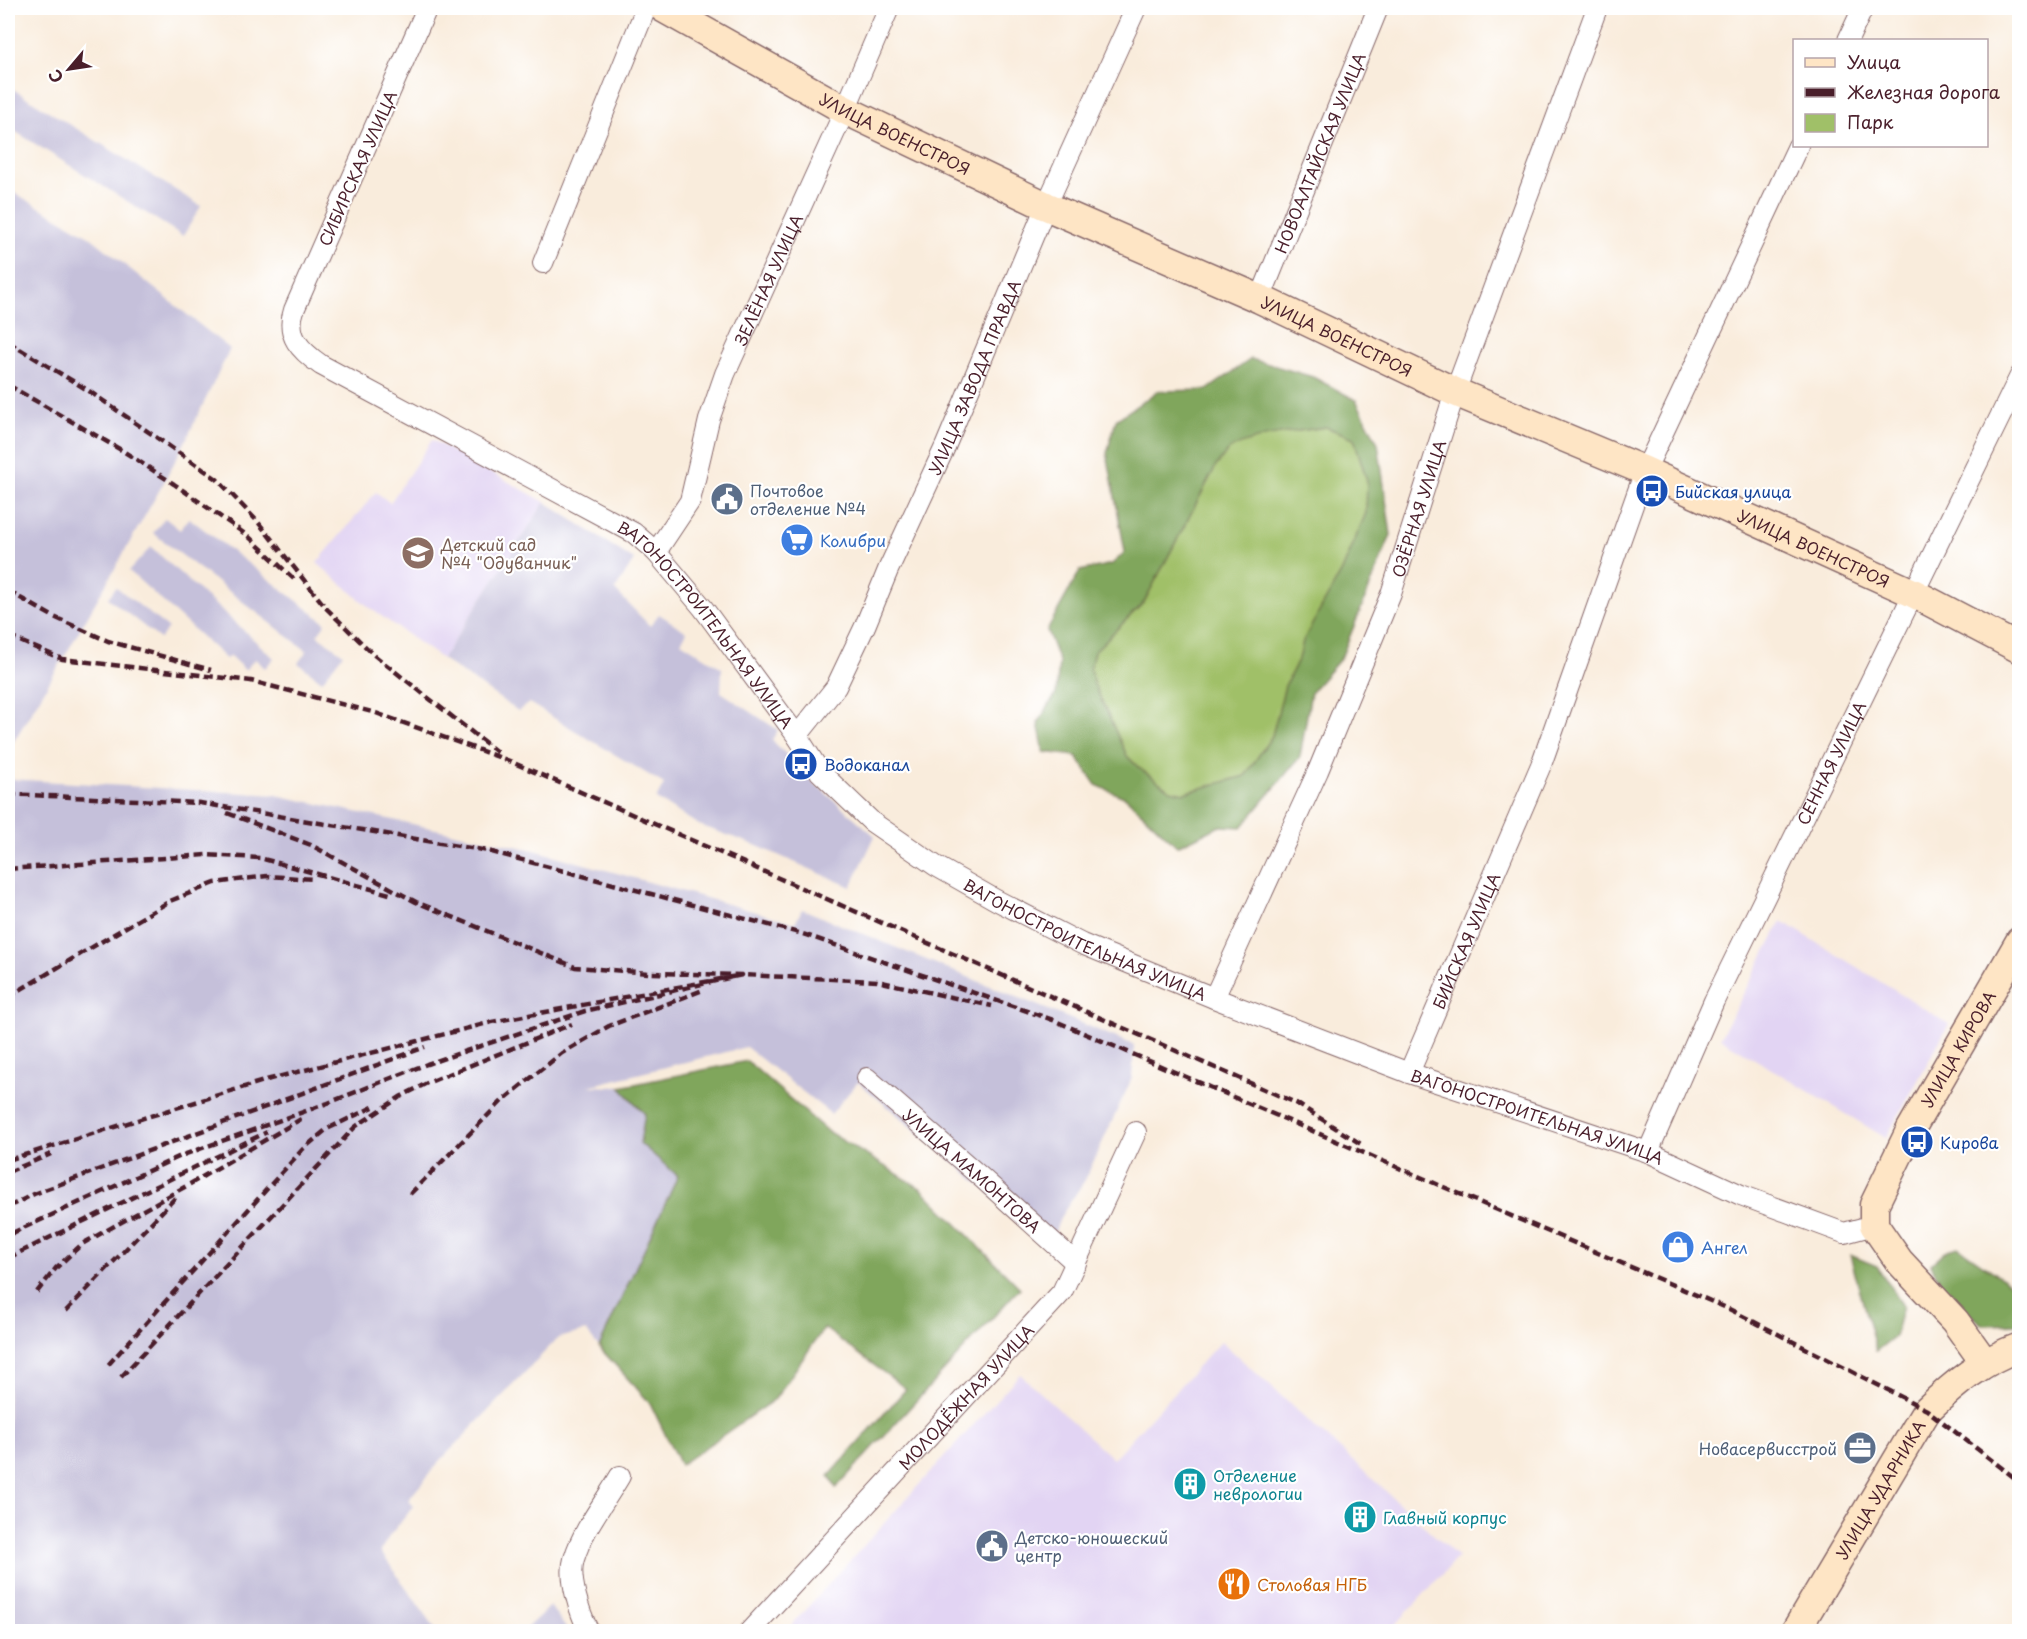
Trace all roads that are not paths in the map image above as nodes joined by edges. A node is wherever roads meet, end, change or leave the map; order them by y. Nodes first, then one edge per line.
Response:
1 (427, 8) edge
2 (646, 8) edge
3 (663, 8) edge
4 (889, 8) edge
5 (1136, 8) edge
6 (1378, 8) edge
7 (1597, 8) edge
8 (1863, 8) edge
9 (1848, 39) edge
10 (845, 110) junction
11 (1798, 147) edge
12 (1046, 207) junction
13 (543, 263) dead end
14 (1260, 299) junction
15 (291, 330) joint
16 (2019, 376) edge
17 (1455, 392) junction
18 (1645, 471) junction
19 (656, 552) junction
20 (1913, 593) junction
21 (2019, 649) edge
22 (797, 736) junction
23 (2019, 940) edge
24 (1214, 998) junction
25 (1409, 1073) junction
26 (867, 1078) dead end
27 (1136, 1132) dead end
28 (1648, 1152) junction
29 (1874, 1225) junction
30 (1076, 1263) junction
31 (2019, 1347) edge
32 (1984, 1363) junction
33 (620, 1476) dead end
34 (589, 1632) edge
35 (749, 1632) edge
36 (1795, 1632) edge

1 - 15 street, СИБИРСКАЯ УЛИЦА
2 - 13 street
3 - 10 street, УЛИЦА ВОЕНСТРОЯ
4 - 10 street, ЗЕЛЁНАЯ УЛИЦА
5 - 12 street, УЛИЦА ЗАВОДА ПРАВДА
6 - 14 street, НОВОАЛТАЙСКАЯ УЛИЦА
7 - 17 street, ОЗЁРНАЯ УЛИЦА
8 - 9 street
10 - 12 street, УЛИЦА ВОЕНСТРОЯ
10 - 19 street, ЗЕЛЁНАЯ УЛИЦА
11 - 18 street, БИЙСКАЯ УЛИЦА
12 - 14 street, УЛИЦА ВОЕНСТРОЯ
12 - 22 street, УЛИЦА ЗАВОДА ПРАВДА
14 - 17 street, УЛИЦА ВОЕНСТРОЯ
15 - 19 street, ВАГОНОСТРОИТЕЛЬНАЯ УЛИЦА
16 - 20 street, СЕННАЯ УЛИЦА
17 - 18 street, УЛИЦА ВОЕНСТРОЯ
17 - 24 street, ОЗЁРНАЯ УЛИЦА
18 - 20 street, УЛИЦА ВОЕНСТРОЯ
18 - 25 street, БИЙСКАЯ УЛИЦА
19 - 22 street, ВАГОНОСТРОИТЕЛЬНАЯ УЛИЦА
20 - 21 street, УЛИЦА ВОЕНСТРОЯ
20 - 28 street, СЕННАЯ УЛИЦА
22 - 24 street, ВАГОНОСТРОИТЕЛЬНАЯ УЛИЦА
23 - 29 street, УЛИЦА КИРОВА
24 - 25 street, ВАГОНОСТРОИТЕЛЬНАЯ УЛИЦА
25 - 28 street, ВАГОНОСТРОИТЕЛЬНАЯ УЛИЦА
26 - 30 street, УЛИЦА МАМОНТОВА
27 - 30 street, МОЛОДЁЖНАЯ УЛИЦА
28 - 29 street, ВАГОНОСТРОИТЕЛЬНАЯ УЛИЦА
29 - 32 street
30 - 35 street, МОЛОДЁЖНАЯ УЛИЦА
31 - 32 street, УЛИЦА УДАРНИКА
32 - 36 street, УЛИЦА УДАРНИКА
33 - 34 street

